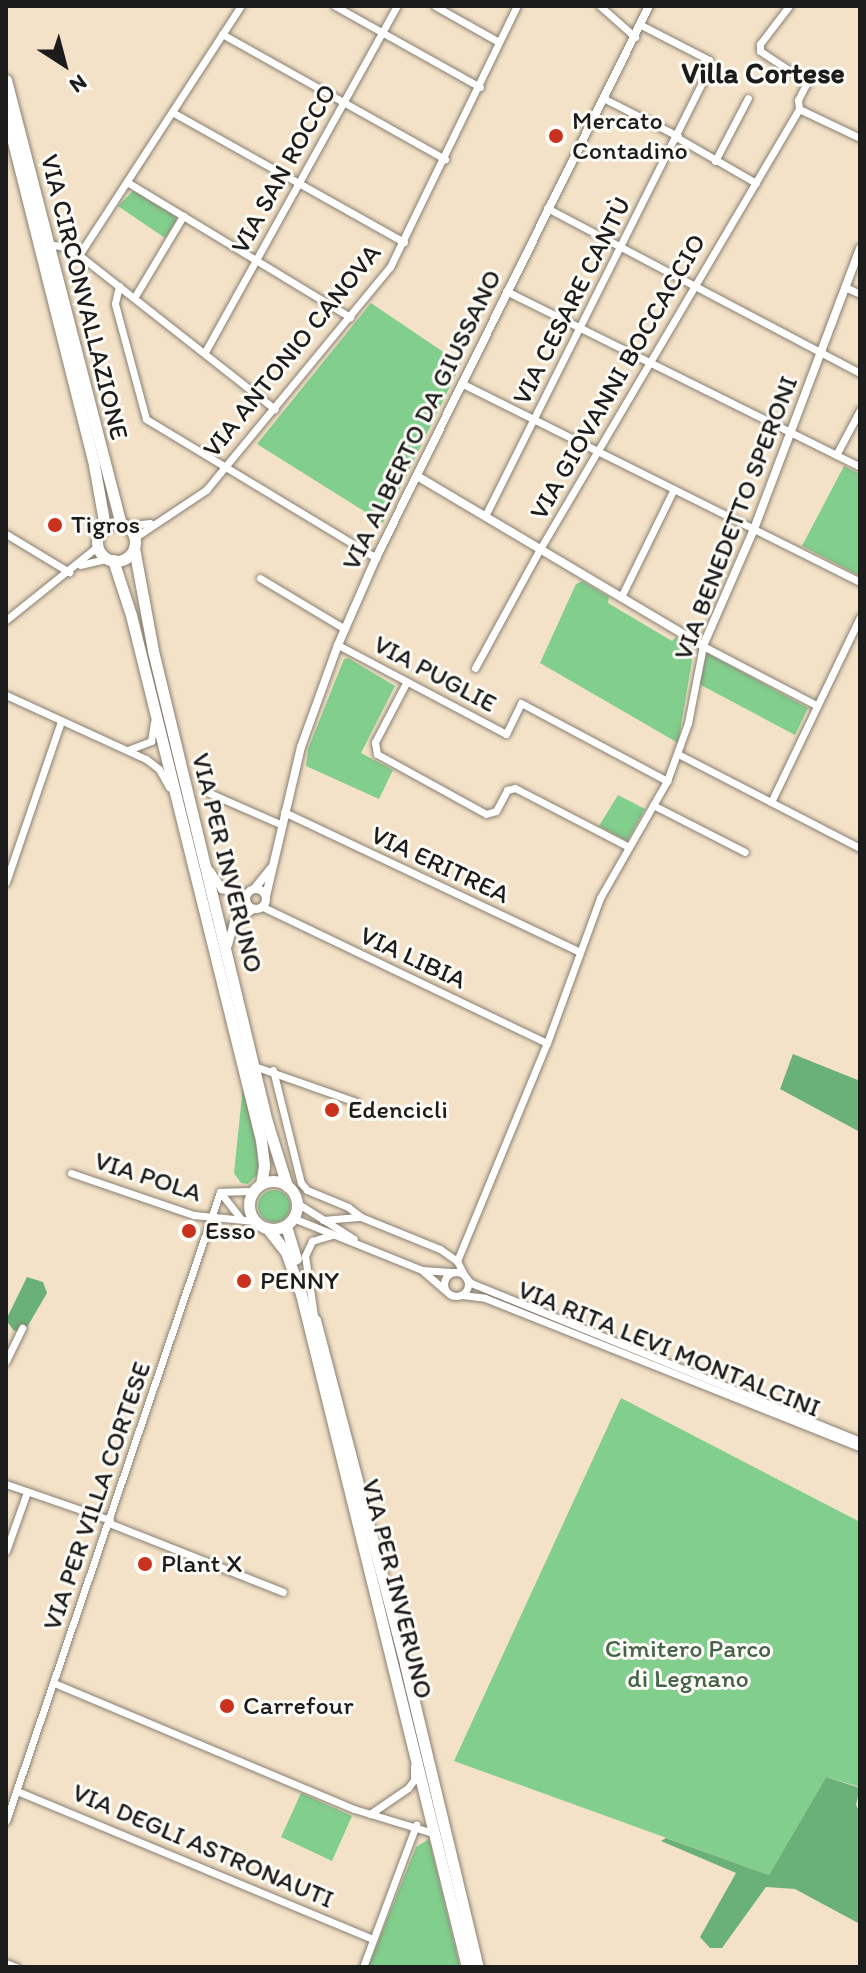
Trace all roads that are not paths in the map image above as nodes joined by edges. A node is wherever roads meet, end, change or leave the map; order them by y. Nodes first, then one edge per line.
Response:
1 (241, 6) edge
2 (335, 6) edge
3 (397, 6) edge
4 (435, 6) edge
5 (517, 6) edge
6 (600, 6) edge
7 (649, 6) edge
8 (789, 6) edge
9 (641, 25) junction
10 (383, 33) junction
11 (222, 34) junction
12 (635, 37) junction
13 (499, 42) junction
14 (6, 80) edge
15 (480, 87) junction
16 (603, 98) junction
17 (748, 98) dead end
18 (344, 103) junction
19 (799, 109) junction
20 (172, 112) junction
21 (6, 114) edge
22 (678, 137) junction
23 (860, 138) edge
24 (445, 159) junction
25 (715, 161) junction
26 (127, 182) junction
27 (298, 183) junction
28 (756, 183) junction
29 (547, 208) junction
30 (183, 216) junction
31 (404, 242) junction
32 (47, 244) junction
33 (622, 247) junction
34 (860, 248) edge
35 (79, 255) junction
36 (255, 259) junction
37 (695, 284) junction
38 (119, 286) junction
39 (845, 287) junction
40 (506, 291) junction
41 (860, 294) edge
42 (134, 298) junction
43 (350, 317) junction
44 (581, 328) junction
45 (205, 352) junction
46 (822, 353) junction
47 (649, 364) junction
48 (860, 373) edge
49 (461, 383) junction
50 (275, 409) junction
51 (860, 410) edge
52 (535, 420) junction
53 (791, 433) junction
54 (598, 451) junction
55 (836, 455) junction
56 (860, 467) edge
57 (225, 468) junction
58 (417, 476) junction
59 (674, 489) junction
60 (485, 516) junction
61 (152, 523) junction
62 (123, 525) junction
63 (105, 527) junction
64 (754, 529) junction
65 (6, 534) edge
66 (134, 543) junction
67 (98, 546) junction
68 (540, 549) junction
69 (376, 558) junction
70 (110, 560) junction
71 (72, 570) junction
72 (260, 578) dead end
73 (860, 582) edge
74 (621, 597) junction
75 (860, 617) edge
76 (6, 620) edge
77 (345, 629) junction
78 (338, 645) junction
79 (703, 646) junction
80 (475, 668) dead end
81 (406, 683) junction
82 (6, 695) edge
83 (816, 705) junction
84 (154, 708) junction
85 (61, 721) junction
86 (126, 750) junction
87 (678, 754) junction
88 (667, 781) junction
89 (207, 792) dead end
90 (771, 802) junction
91 (653, 805) junction
92 (284, 812) junction
93 (181, 819) junction
94 (280, 824) junction
95 (629, 847) junction
96 (860, 848) edge
97 (745, 852) dead end
98 (203, 857) junction
99 (272, 867) junction
100 (6, 882) edge
101 (255, 888) junction
102 (246, 894) junction
103 (266, 896) junction
104 (258, 908) junction
105 (580, 952) junction
106 (228, 958) junction
107 (547, 1043) junction
108 (254, 1066) junction
109 (273, 1070) junction
110 (356, 1102) dead end
111 (71, 1173) dead end
112 (287, 1186) junction
113 (257, 1188) junction
114 (220, 1192) junction
115 (330, 1200) junction
116 (297, 1203) junction
117 (361, 1217) junction
118 (212, 1219) junction
119 (241, 1219) junction
120 (327, 1219) junction
121 (254, 1221) junction
122 (290, 1222) junction
123 (268, 1229) junction
124 (333, 1235) junction
125 (369, 1248) junction
126 (457, 1261) junction
127 (422, 1270) junction
128 (454, 1272) junction
129 (465, 1276) junction
130 (445, 1290) junction
131 (462, 1295) junction
132 (315, 1322) junction
133 (22, 1328) dead end
134 (6, 1361) edge
135 (860, 1441) edge
136 (860, 1447) edge
137 (6, 1484) edge
138 (27, 1492) junction
139 (110, 1521) junction
140 (6, 1551) edge
141 (283, 1592) dead end
142 (383, 1624) junction
143 (54, 1683) junction
144 (14, 1792) edge
145 (370, 1814) junction
146 (6, 1821) edge
147 (416, 1825) junction
148 (435, 1834) junction
149 (373, 1939) junction
150 (6, 1963) edge
151 (16, 1967) edge
152 (363, 1967) edge
153 (467, 1967) edge
154 (478, 1967) edge

1 - 11 street
2 - 10 street
3 - 10 street, VIA SAN ROCCO
4 - 13 street
5 - 13 street, VIA ANTONIO CANOVA
6 - 12 street
7 - 9 street, VIA ALBERTO DA GIUSSANO
8 - 19 street
9 - 12 street, VIA ALBERTO DA GIUSSANO
9 - 22 street, VIA CESARE CANTÙ
10 - 15 street
10 - 18 street, VIA SAN ROCCO
11 - 18 street
11 - 20 street
12 - 16 street, VIA ALBERTO DA GIUSSANO
13 - 15 street, VIA ANTONIO CANOVA
14 - 32 main road, VIA CIRCONVALLAZIONE
15 - 24 street, VIA ANTONIO CANOVA
16 - 22 street
16 - 29 street, VIA ALBERTO DA GIUSSANO
17 - 25 street
18 - 24 street
18 - 27 street, VIA SAN ROCCO
19 - 23 street
19 - 28 street, VIA GIOVANNI BOCCACCIO
20 - 26 street
20 - 27 street
21 - 63 main road, VIA CIRCONVALLAZIONE
22 - 25 street
22 - 33 street, VIA CESARE CANTÙ
24 - 31 street, VIA ANTONIO CANOVA
25 - 28 street
26 - 30 street
26 - 35 street
27 - 31 street
27 - 36 street, VIA SAN ROCCO
28 - 37 street, VIA GIOVANNI BOCCACCIO
29 - 33 street
29 - 40 street, VIA ALBERTO DA GIUSSANO
30 - 36 street
30 - 42 street
31 - 43 street, VIA ANTONIO CANOVA
32 - 35 street
32 - 62 main road, VIA CIRCONVALLAZIONE
33 - 37 street
33 - 44 street, VIA CESARE CANTÙ
34 - 39 street, VIA BENEDETTO SPERONI
35 - 38 street
36 - 43 street
36 - 45 street, VIA SAN ROCCO
37 - 46 street
37 - 47 street, VIA GIOVANNI BOCCACCIO
38 - 42 street
38 - 57 street
39 - 41 street
39 - 46 street, VIA BENEDETTO SPERONI
40 - 44 street
40 - 49 street, VIA ALBERTO DA GIUSSANO
42 - 45 street
43 - 50 street, VIA ANTONIO CANOVA
44 - 47 street
44 - 52 street, VIA CESARE CANTÙ
45 - 50 street
46 - 48 street
46 - 53 street, VIA BENEDETTO SPERONI
47 - 53 street
47 - 54 street, VIA GIOVANNI BOCCACCIO
49 - 52 street
49 - 58 street, VIA ALBERTO DA GIUSSANO
50 - 57 street, VIA ANTONIO CANOVA
51 - 55 street
52 - 54 street
52 - 60 street, VIA CESARE CANTÙ
53 - 55 street
53 - 64 street, VIA BENEDETTO SPERONI
54 - 59 street
54 - 68 street, VIA GIOVANNI BOCCACCIO
55 - 56 street
57 - 61 street, VIA ANTONIO CANOVA
57 - 69 street
58 - 60 street
58 - 69 street, VIA ALBERTO DA GIUSSANO
59 - 64 street
59 - 74 street
60 - 68 street
61 - 62 street, VIA ANTONIO CANOVA
61 - 66 street, VIA ANTONIO CANOVA
62 - 63 main road
62 - 66 main road
63 - 67 main road
64 - 73 street
64 - 79 street, VIA BENEDETTO SPERONI
65 - 71 street
66 - 70 main road
66 - 98 main road, VIA PER INVERUNO
67 - 70 main road
67 - 71 street
68 - 74 street
68 - 80 street, VIA GIOVANNI BOCCACCIO
69 - 77 street, VIA ALBERTO DA GIUSSANO
70 - 71 street
70 - 84 main road, VIA PER INVERUNO
71 - 76 street
72 - 77 street
74 - 79 street
75 - 83 street
77 - 78 street, VIA ALBERTO DA GIUSSANO
78 - 81 street, VIA PUGLIE
78 - 92 street, VIA ALBERTO DA GIUSSANO
79 - 83 street
79 - 87 street, VIA BENEDETTO SPERONI
81 - 88 street, VIA PUGLIE
81 - 95 street
82 - 85 street
83 - 90 street
84 - 86 street
84 - 93 main road, VIA PER INVERUNO
85 - 86 street
85 - 100 street
86 - 93 street
87 - 88 street, VIA BENEDETTO SPERONI
87 - 90 street
88 - 91 street, VIA BENEDETTO SPERONI
89 - 94 street
90 - 96 street
91 - 95 street, VIA BENEDETTO SPERONI
91 - 97 street
92 - 94 street, VIA ALBERTO DA GIUSSANO
92 - 105 street, VIA ERITREA
93 - 113 main road, VIA PER INVERUNO
94 - 99 street, VIA ALBERTO DA GIUSSANO
95 - 105 street, VIA BENEDETTO SPERONI
98 - 102 street
98 - 106 main road, VIA PER INVERUNO
99 - 101 street, VIA ALBERTO DA GIUSSANO
99 - 103 street, VIA ALBERTO DA GIUSSANO
101 - 102 street, VIA ALBERTO DA GIUSSANO
101 - 103 street
102 - 104 street
103 - 104 street, VIA ALBERTO DA GIUSSANO
104 - 106 street
104 - 107 street, VIA LIBIA
105 - 107 street, VIA BENEDETTO SPERONI
106 - 108 main road, VIA PER INVERUNO
107 - 126 street, VIA BENEDETTO SPERONI
108 - 109 street
108 - 112 main road, VIA PER INVERUNO
109 - 110 street
109 - 115 street
111 - 118 street, VIA POLA
112 - 113 main road
112 - 116 main road
113 - 114 street
113 - 121 main road
114 - 118 street, VIA PER VILLA CORTESE
114 - 119 street
115 - 117 street
115 - 120 street
116 - 120 street
116 - 122 main road
117 - 120 street
117 - 126 street
118 - 119 street
118 - 139 street, VIA PER VILLA CORTESE
119 - 121 street
120 - 125 street
121 - 123 main road
122 - 123 main road
122 - 124 street
122 - 132 main road, VIA PER INVERUNO
123 - 142 main road, VIA PER INVERUNO
124 - 125 street
124 - 132 street, VIA PER INVERUNO
125 - 127 street
126 - 129 street
127 - 128 street
127 - 130 street
128 - 129 street
128 - 130 street
129 - 131 street
129 - 135 street, VIA RITA LEVI MONTALCINI
130 - 131 street
131 - 136 street, VIA RITA LEVI MONTALCINI
132 - 154 main road, VIA PER INVERUNO
133 - 134 street
137 - 138 street
138 - 139 street
138 - 140 street
139 - 141 street
139 - 143 street, VIA PER VILLA CORTESE
142 - 145 street
142 - 148 main road, VIA PER INVERUNO
143 - 144 street, VIA PER VILLA CORTESE
143 - 145 street
144 - 146 street, VIA PER VILLA CORTESE
144 - 149 street, VIA DEGLI ASTRONAUTI
145 - 147 street
147 - 148 street
147 - 149 street
148 - 153 main road, VIA PER INVERUNO
149 - 152 street
150 - 151 street

